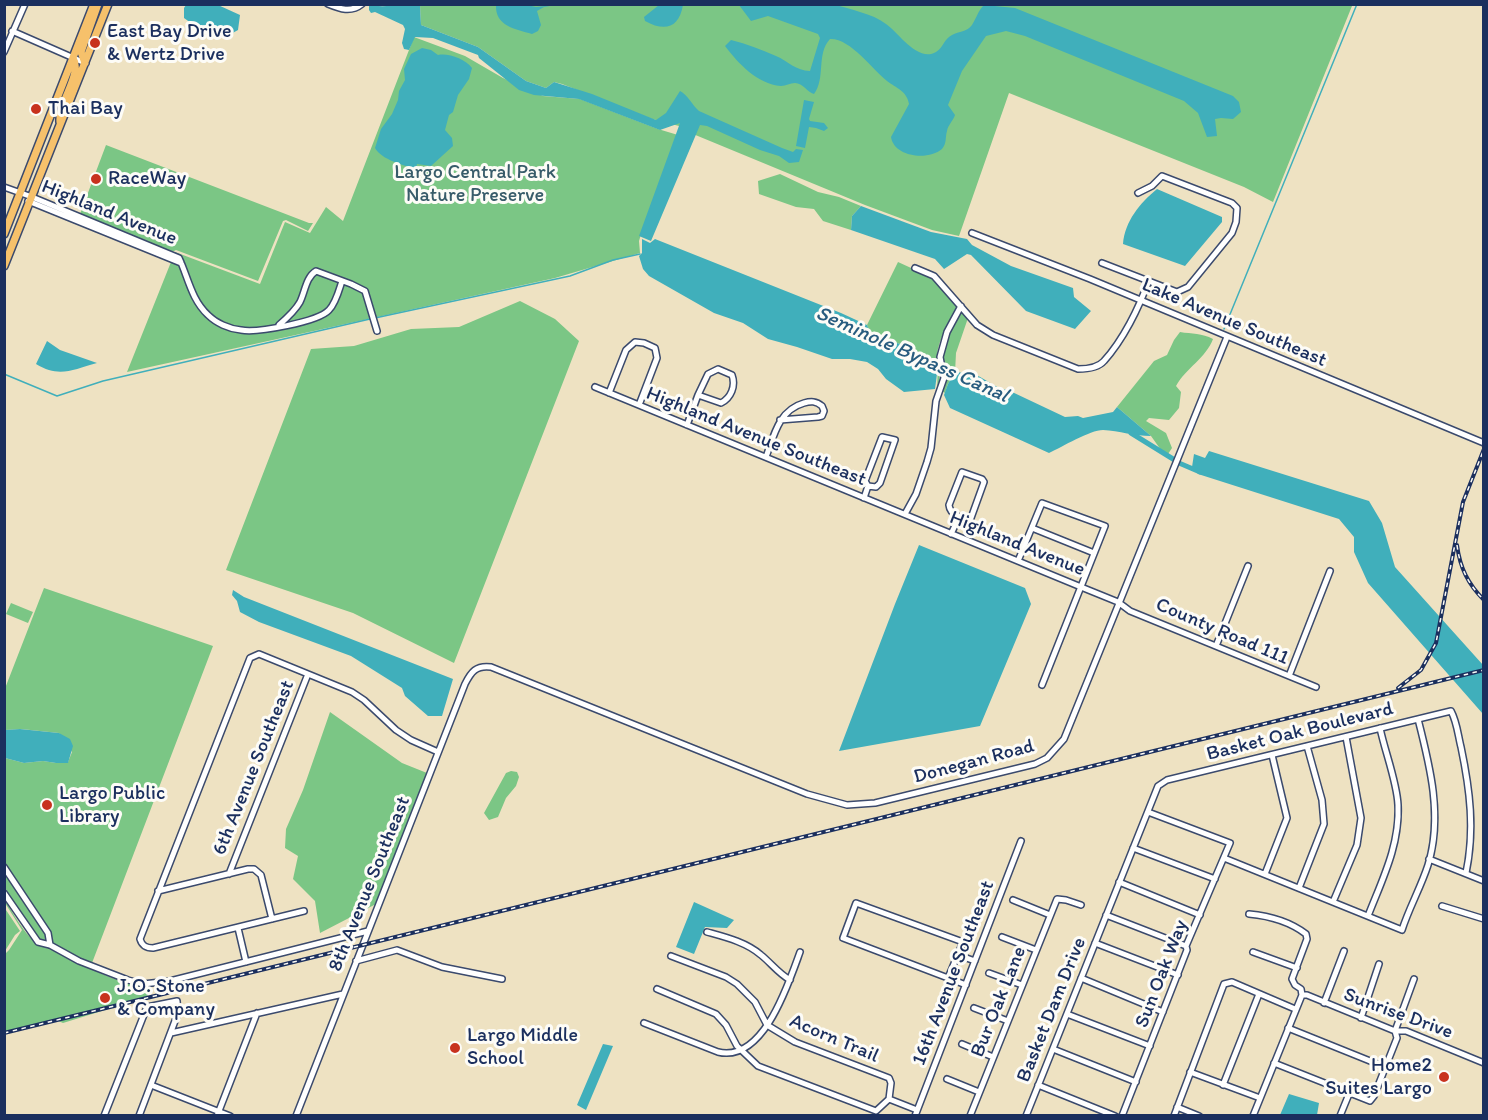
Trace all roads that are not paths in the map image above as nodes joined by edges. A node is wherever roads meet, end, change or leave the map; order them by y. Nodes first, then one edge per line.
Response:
1 (25, 4) edge
2 (96, 4) edge
3 (108, 4) edge
4 (328, 4) edge
5 (362, 4) edge
6 (12, 32) junction
7 (6, 43) edge
8 (4, 52) edge
9 (73, 58) junction
10 (85, 63) junction
11 (61, 124) junction
12 (4, 187) edge
13 (1138, 193) dead end
14 (20, 194) junction
15 (31, 199) junction
16 (972, 233) dead end
17 (4, 234) edge
18 (1102, 262) dead end
19 (4, 266) edge
20 (915, 268) dead end
21 (342, 281) junction
22 (1148, 282) junction
23 (1142, 301) junction
24 (961, 306) junction
25 (278, 326) junction
26 (376, 331) dead end
27 (1227, 337) junction
28 (595, 387) dead end
29 (609, 393) junction
30 (698, 395) junction
31 (639, 405) junction
32 (780, 420) junction
33 (687, 425) junction
34 (1484, 443) edge
35 (766, 457) junction
36 (868, 486) junction
37 (864, 498) junction
38 (905, 514) junction
39 (959, 517) junction
40 (1032, 528) junction
41 (951, 534) junction
42 (1094, 553) junction
43 (1018, 561) junction
44 (1248, 566) dead end
45 (1330, 571) dead end
46 (1082, 587) junction
47 (1118, 602) junction
48 (1216, 646) junction
49 (477, 668) joint
50 (308, 674) junction
51 (1289, 676) junction
52 (1042, 685) dead end
53 (1316, 687) dead end
54 (1418, 719) junction
55 (1380, 728) junction
56 (1346, 736) junction
57 (1307, 746) junction
58 (438, 752) junction
59 (1272, 754) junction
60 (1158, 786) joint
61 (1148, 812) junction
62 (1021, 842) dead end
63 (1133, 848) junction
64 (1224, 858) junction
65 (1430, 859) junction
66 (4, 867) edge
67 (1467, 873) junction
68 (229, 874) junction
69 (1265, 874) junction
70 (1215, 879) junction
71 (1484, 881) edge
72 (1119, 882) junction
73 (1299, 888) junction
74 (158, 891) junction
75 (4, 893) edge
76 (1013, 900) dead end
77 (1333, 902) junction
78 (1081, 905) dead end
79 (1442, 906) dead end
80 (304, 911) dead end
81 (1050, 915) junction
82 (1106, 915) junction
83 (1200, 915) junction
84 (1249, 915) dead end
85 (1368, 916) junction
86 (272, 919) junction
87 (1484, 919) edge
88 (238, 928) junction
89 (368, 931) junction
90 (707, 932) dead end
91 (1002, 937) dead end
92 (1095, 943) junction
93 (50, 945) junction
94 (1186, 946) junction
95 (1036, 950) junction
96 (1344, 951) dead end
97 (800, 952) dead end
98 (1253, 952) dead end
99 (958, 955) junction
100 (671, 956) dead end
101 (356, 961) junction
102 (975, 961) junction
103 (246, 962) junction
104 (1379, 964) dead end
105 (1297, 968) junction
106 (988, 973) dead end
107 (1178, 975) junction
108 (948, 978) junction
109 (1081, 978) junction
110 (502, 979) dead end
111 (1414, 979) dead end
112 (790, 980) junction
113 (966, 985) junction
114 (1022, 985) junction
115 (657, 989) dead end
116 (343, 994) junction
117 (1259, 994) junction
118 (1302, 995) junction
119 (1324, 1004) junction
120 (975, 1008) dead end
121 (1295, 1009) junction
122 (1163, 1012) junction
123 (257, 1013) junction
124 (1067, 1014) junction
125 (1361, 1018) junction
126 (1008, 1021) junction
127 (644, 1023) dead end
128 (767, 1025) junction
129 (1288, 1028) junction
130 (1395, 1032) junction
131 (171, 1033) junction
132 (962, 1044) dead end
133 (1150, 1046) junction
134 (1053, 1049) junction
135 (741, 1050) junction
136 (993, 1057) junction
137 (1274, 1063) junction
138 (1484, 1063) edge
139 (1385, 1067) junction
140 (1190, 1072) junction
141 (947, 1079) dead end
142 (1136, 1082) junction
143 (152, 1085) junction
144 (1038, 1085) junction
145 (1223, 1085) junction
146 (979, 1092) junction
147 (1349, 1094) junction
148 (1260, 1098) junction
149 (889, 1099) junction
150 (1177, 1107) junction
151 (218, 1113) edge
152 (916, 1113) edge
153 (104, 1116) edge
154 (139, 1116) edge
155 (230, 1116) edge
156 (296, 1116) edge
157 (970, 1116) edge
158 (1026, 1116) edge
159 (1115, 1116) edge
160 (1122, 1116) edge
161 (1174, 1116) edge
162 (1199, 1116) edge
163 (1253, 1116) edge
164 (1341, 1116) edge

1 - 6 street
2 - 9 main road
2 - 10 main road
3 - 10 main road
4 - 5 street
6 - 7 street
6 - 9 street
7 - 8 street
9 - 10 street
9 - 11 main road
9 - 14 main road
10 - 11 main road
11 - 15 main road
12 - 14 street, Highland Avenue
13 - 22 street
14 - 15 street, Highland Avenue
14 - 17 main road
15 - 19 main road
15 - 25 street, Highland Avenue
16 - 23 street, Lake Avenue Southeast
18 - 22 street
20 - 24 street
21 - 25 street, Highland Avenue
21 - 25 street
21 - 26 street
22 - 23 street
23 - 24 street
23 - 27 street, Lake Avenue Southeast
24 - 38 street
27 - 34 street, Lake Avenue Southeast
27 - 47 street, Donegan Road
28 - 29 street, Highland Avenue Southeast
29 - 31 street, Highland Avenue Southeast
29 - 31 street
30 - 30 street
30 - 33 street
31 - 33 street, Highland Avenue Southeast
32 - 32 street
32 - 35 street
33 - 35 street, Highland Avenue Southeast
35 - 37 street, Highland Avenue Southeast
36 - 36 street
36 - 37 street
37 - 38 street, Highland Avenue Southeast
38 - 41 street, Highland Avenue
39 - 39 street
39 - 41 street
40 - 42 street
40 - 42 street
40 - 43 street
41 - 43 street, Highland Avenue
42 - 46 street
43 - 46 street, Highland Avenue
44 - 48 street
45 - 51 street
46 - 47 street, Highland Avenue
46 - 52 street
47 - 48 street, County Road 111
47 - 49 street, Donegan Road
48 - 51 street, County Road 111
49 - 58 street, 8th Avenue Southeast
50 - 58 street
50 - 68 street, 6th Avenue Southeast
50 - 74 street
51 - 53 street, County Road 111
54 - 55 street, Basket Oak Boulevard
54 - 65 street
54 - 67 street, Basket Oak Boulevard
55 - 56 street, Basket Oak Boulevard
55 - 85 street
56 - 57 street, Basket Oak Boulevard
56 - 77 street
57 - 59 street, Basket Oak Boulevard
57 - 73 street
58 - 89 street, 8th Avenue Southeast
59 - 60 street, Basket Oak Boulevard
59 - 69 street
60 - 61 street, Basket Dam Drive
61 - 63 street, Basket Dam Drive
61 - 64 street, Sun Oak Way
62 - 102 street, 16th Avenue Southeast
63 - 70 street
63 - 72 street, Basket Dam Drive
64 - 69 street
64 - 70 street, Sun Oak Way
65 - 67 street
65 - 85 street
66 - 93 street
67 - 71 street
68 - 74 street
68 - 86 street
69 - 73 street
70 - 83 street, Sun Oak Way
72 - 82 street, Basket Dam Drive
72 - 83 street
73 - 77 street
74 - 88 street
75 - 93 street
76 - 81 street
77 - 85 street
78 - 81 street, Bur Oak Lane
79 - 87 street
80 - 86 street
81 - 95 street, Bur Oak Lane
82 - 92 street, Basket Dam Drive
82 - 94 street
83 - 94 street, Sun Oak Way
84 - 105 street
86 - 88 street
88 - 103 street
89 - 101 street, 8th Avenue Southeast
89 - 103 street
90 - 112 street
91 - 95 street
92 - 107 street
92 - 109 street, Basket Dam Drive
93 - 103 street
94 - 107 street, Sun Oak Way
95 - 114 street, Bur Oak Lane
96 - 119 street
97 - 112 street
98 - 105 street
99 - 102 street
99 - 108 street
99 - 108 street
100 - 128 street, Acorn Trail
101 - 110 street
101 - 116 street, 8th Avenue Southeast
102 - 113 street, 16th Avenue Southeast
104 - 125 street
105 - 118 street
106 - 114 street
107 - 122 street, Sun Oak Way
108 - 113 street
109 - 122 street
109 - 124 street, Basket Dam Drive
111 - 130 street
112 - 128 street
113 - 152 street, 16th Avenue Southeast
114 - 126 street, Bur Oak Lane
115 - 135 street
116 - 123 street
116 - 156 street, 8th Avenue Southeast
117 - 121 street
117 - 140 street
117 - 145 street
118 - 119 street, Sunrise Drive
118 - 121 street
119 - 125 street, Sunrise Drive
120 - 126 street
121 - 129 street
122 - 133 street, Sun Oak Way
123 - 131 street
123 - 151 street
124 - 133 street
124 - 134 street, Basket Dam Drive
125 - 130 street, Sunrise Drive
126 - 136 street, Bur Oak Lane
127 - 135 street
128 - 135 street
128 - 149 street, Acorn Trail
129 - 137 street
129 - 139 street
130 - 138 street, Sunrise Drive
130 - 139 street
131 - 143 street
131 - 153 street
132 - 136 street
133 - 142 street, Sun Oak Way
134 - 142 street
134 - 144 street, Basket Dam Drive
135 - 149 street
136 - 146 street, Bur Oak Lane
137 - 147 street
137 - 148 street
139 - 147 street
140 - 145 street
140 - 150 street
141 - 146 street
142 - 160 street, Sun Oak Way
143 - 151 street
143 - 154 street
144 - 158 street, Basket Dam Drive
144 - 159 street
145 - 148 street
146 - 157 street, Bur Oak Lane
147 - 164 street
148 - 163 street
149 - 152 street
150 - 161 street
150 - 162 street
151 - 155 street

